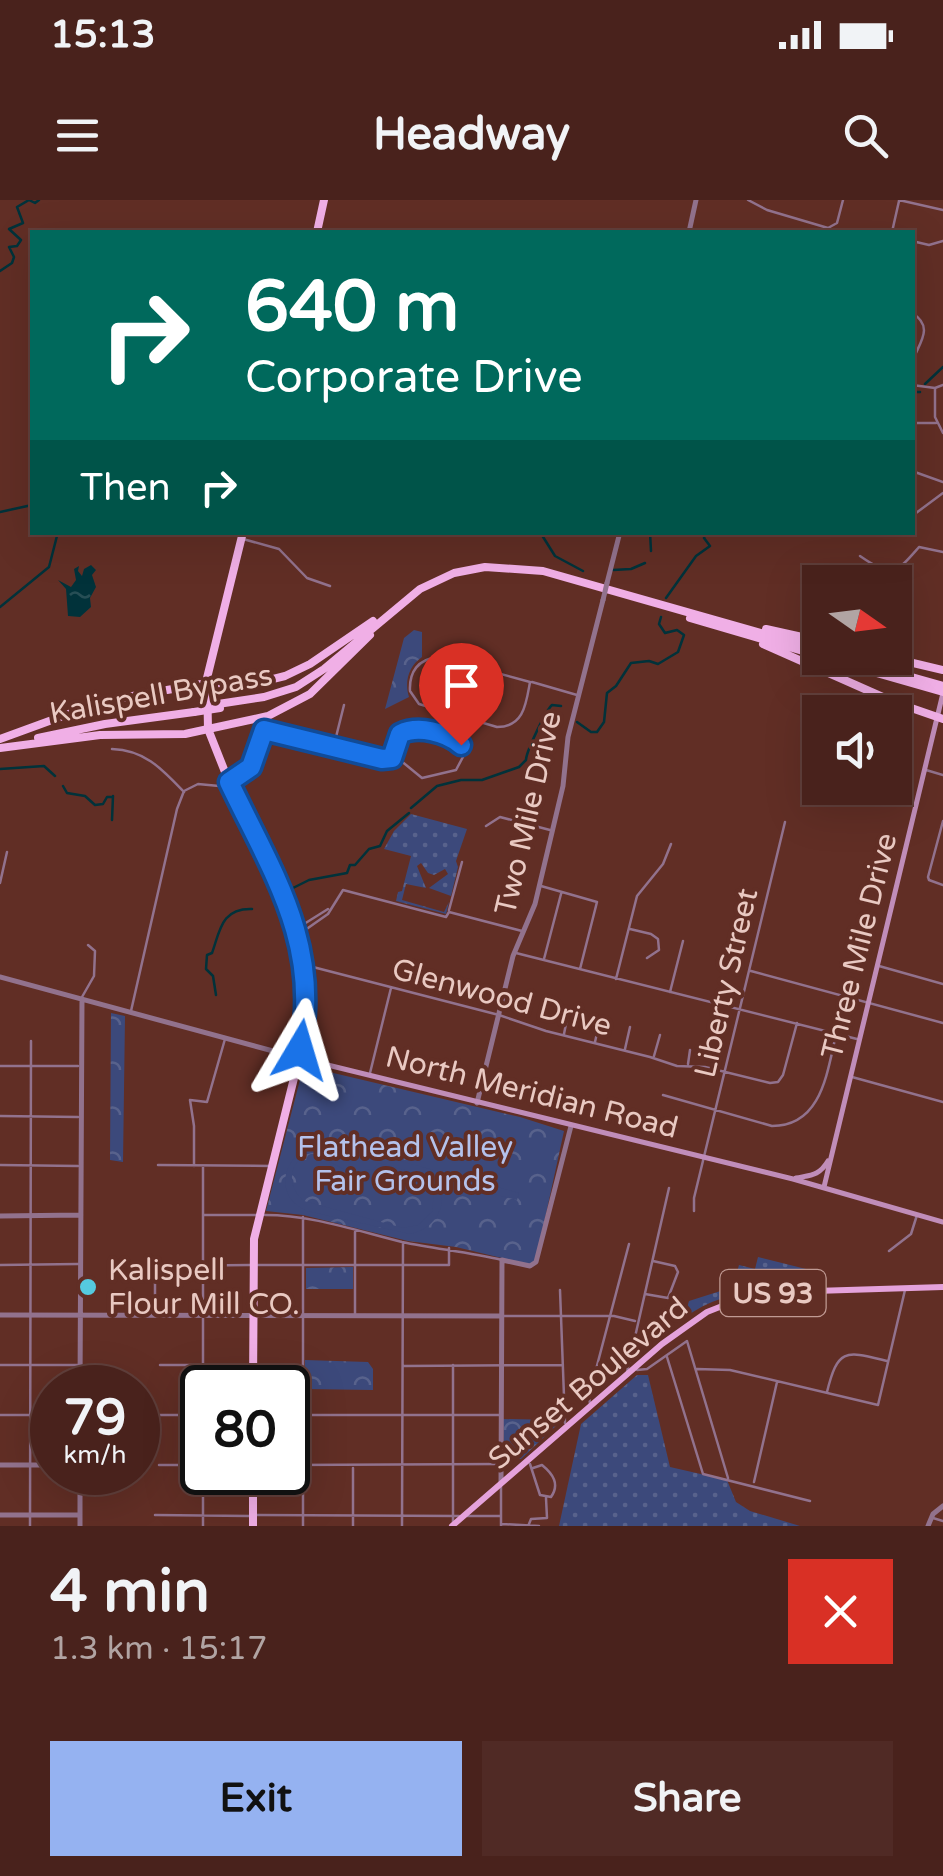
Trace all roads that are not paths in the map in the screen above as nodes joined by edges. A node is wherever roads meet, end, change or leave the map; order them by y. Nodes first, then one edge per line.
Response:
1 (324, 200) edge
2 (696, 200) edge
3 (748, 200) edge
4 (843, 200) edge
5 (899, 200) edge
6 (943, 210) edge
7 (316, 230) edge
8 (689, 230) edge
9 (892, 230) edge
10 (915, 241) edge
11 (943, 241) edge
12 (915, 315) edge
13 (915, 355) edge
14 (915, 385) edge
15 (943, 385) edge
16 (935, 388) junction
17 (939, 424) edge
18 (943, 433) edge
19 (915, 472) edge
20 (943, 482) edge
21 (943, 494) edge
22 (915, 514) edge
23 (619, 535) edge
24 (243, 536) edge
25 (943, 552) edge
26 (860, 556) dead end
27 (330, 586) dead end
28 (394, 608) junction
29 (734, 626) junction
30 (719, 627) junction
31 (370, 635) junction
32 (802, 638) edge
33 (802, 649) edge
34 (802, 650) edge
35 (912, 663) edge
36 (943, 670) edge
37 (887, 675) edge
38 (894, 675) edge
39 (530, 682) junction
40 (206, 683) junction
41 (943, 692) edge
42 (579, 695) junction
43 (219, 706) junction
44 (344, 706) dead end
45 (940, 718) edge
46 (208, 729) junction
47 (0, 744) edge
48 (334, 746) junction
49 (112, 750) dead end
50 (392, 758) junction
51 (925, 770) junction
52 (943, 775) edge
53 (229, 782) junction
54 (184, 792) junction
55 (943, 821) edge
56 (785, 822) dead end
57 (486, 826) dead end
58 (553, 830) junction
59 (671, 844) dead end
60 (7, 852) dead end
61 (2, 859) edge
62 (462, 862) dead end
63 (0, 883) edge
64 (943, 885) edge
65 (540, 886) junction
66 (561, 892) junction
67 (329, 908) junction
68 (449, 912) junction
69 (629, 929) junction
70 (297, 932) junction
71 (524, 932) junction
72 (683, 941) dead end
73 (88, 945) dead end
74 (514, 952) junction
75 (646, 958) dead end
76 (544, 960) junction
77 (878, 965) junction
78 (304, 966) junction
79 (749, 970) junction
80 (579, 971) junction
81 (0, 978) edge
82 (616, 980) junction
83 (943, 984) edge
84 (391, 987) junction
85 (670, 994) junction
86 (82, 999) junction
87 (869, 1002) junction
88 (740, 1008) junction
89 (569, 1009) dead end
90 (130, 1012) junction
91 (499, 1014) junction
92 (600, 1020) dead end
93 (797, 1023) junction
94 (943, 1024) edge
95 (630, 1027) dead end
96 (836, 1034) junction
97 (660, 1035) dead end
98 (563, 1036) junction
99 (225, 1037) junction
100 (860, 1040) junction
101 (31, 1041) dead end
102 (595, 1043) junction
103 (624, 1050) junction
104 (690, 1050) dead end
105 (299, 1058) junction
106 (654, 1058) junction
107 (688, 1065) junction
108 (0, 1066) edge
109 (32, 1066) junction
110 (82, 1066) junction
111 (725, 1072) junction
112 (369, 1075) junction
113 (851, 1076) junction
114 (663, 1095) dead end
115 (943, 1102) edge
116 (477, 1103) junction
117 (716, 1111) junction
118 (0, 1116) edge
119 (31, 1116) junction
120 (81, 1117) junction
121 (571, 1126) junction
122 (832, 1151) junction
123 (704, 1157) junction
124 (0, 1165) edge
125 (31, 1166) junction
126 (81, 1166) junction
127 (158, 1166) dead end
128 (194, 1166) junction
129 (204, 1166) junction
130 (272, 1166) junction
131 (793, 1179) junction
132 (824, 1187) junction
133 (669, 1188) dead end
134 (694, 1211) dead end
135 (917, 1214) junction
136 (31, 1215) junction
137 (80, 1215) junction
138 (260, 1215) junction
139 (0, 1216) edge
140 (204, 1216) junction
141 (303, 1217) junction
142 (943, 1222) edge
143 (355, 1230) junction
144 (403, 1242) junction
145 (629, 1244) dead end
146 (449, 1248) junction
147 (889, 1251) dead end
148 (502, 1260) junction
149 (651, 1261) junction
150 (80, 1264) junction
151 (0, 1265) edge
152 (31, 1265) junction
153 (204, 1265) junction
154 (253, 1265) junction
155 (303, 1265) junction
156 (355, 1266) junction
157 (403, 1266) junction
158 (943, 1287) edge
159 (906, 1288) junction
160 (560, 1290) dead end
161 (644, 1294) junction
162 (0, 1315) edge
163 (31, 1315) junction
164 (80, 1315) junction
165 (154, 1315) junction
166 (204, 1315) junction
167 (254, 1315) junction
168 (303, 1315) junction
169 (355, 1315) junction
170 (403, 1316) junction
171 (502, 1316) junction
172 (561, 1316) junction
173 (610, 1316) junction
174 (638, 1322) junction
175 (666, 1357) junction
176 (889, 1361) junction
177 (0, 1365) edge
178 (30, 1365) joint
179 (80, 1365) edge
180 (160, 1365) dead end
181 (180, 1365) edge
182 (204, 1365) edge
183 (253, 1365) edge
184 (303, 1365) edge
185 (453, 1365) junction
186 (563, 1365) junction
187 (402, 1366) junction
188 (502, 1366) junction
189 (698, 1369) junction
190 (629, 1372) junction
191 (777, 1381) junction
192 (826, 1392) junction
193 (591, 1406) junction
194 (0, 1415) edge
195 (30, 1415) edge
196 (160, 1415) dead end
197 (180, 1415) edge
198 (310, 1415) edge
199 (403, 1415) junction
200 (453, 1415) junction
201 (501, 1415) junction
202 (567, 1426) junction
203 (0, 1464) edge
204 (501, 1464) junction
205 (530, 1464) junction
206 (30, 1465) edge
207 (310, 1465) edge
208 (353, 1465) junction
209 (403, 1465) junction
210 (452, 1465) junction
211 (728, 1480) junction
212 (501, 1484) junction
213 (754, 1484) junction
214 (30, 1495) edge
215 (80, 1495) edge
216 (203, 1495) edge
217 (253, 1495) edge
218 (303, 1495) edge
219 (546, 1498) junction
220 (810, 1501) dead end
221 (943, 1506) edge
222 (0, 1515) edge
223 (30, 1515) junction
224 (80, 1515) junction
225 (155, 1515) dead end
226 (203, 1516) junction
227 (253, 1516) junction
228 (303, 1516) junction
229 (353, 1516) junction
230 (402, 1516) junction
231 (463, 1516) junction
232 (501, 1516) junction
233 (931, 1518) junction
234 (943, 1521) edge
235 (453, 1523) edge
236 (529, 1524) edge
237 (501, 1525) edge
238 (30, 1526) edge
239 (80, 1526) edge
240 (203, 1526) edge
241 (253, 1526) edge
242 (303, 1526) edge
243 (353, 1526) edge
244 (402, 1526) edge
245 (539, 1526) edge
246 (928, 1526) edge

1 - 7 highway
2 - 8 street
3 - 4 street
5 - 6 street
5 - 9 street
10 - 11 street
12 - 13 street
14 - 16 street
15 - 16 street
16 - 17 street
17 - 18 street
19 - 20 street
21 - 22 street
23 - 42 street, Two Mile Drive, bridge
24 - 27 street
24 - 40 highway
25 - 26 street
28 - 29 highway, Kalispell Bypass
28 - 40 highway
28 - 43 highway, Kalispell Bypass
29 - 32 highway
29 - 33 highway, Kalispell Bypass
30 - 31 highway, Kalispell Bypass
30 - 34 highway, Kalispell Bypass
30 - 45 highway
31 - 43 highway, Kalispell Bypass
31 - 46 highway
35 - 36 highway
37 - 41 highway, Kalispell Bypass
38 - 41 highway
39 - 39 street
39 - 42 street
40 - 46 highway
40 - 47 highway
41 - 45 main road, Three Mile Drive
42 - 58 street, Two Mile Drive
43 - 47 highway, Kalispell Bypass, bridge
44 - 48 street
45 - 51 main road, Three Mile Drive
46 - 47 highway
46 - 53 highway
48 - 50 street
48 - 53 street
49 - 54 street
50 - 50 street
51 - 52 street
51 - 77 main road, Three Mile Drive
53 - 54 street
53 - 70 highway
54 - 90 street
55 - 64 street
56 - 79 street, Liberty Street
57 - 58 street
58 - 65 street, Two Mile Drive
59 - 69 street
60 - 61 street
61 - 63 street
62 - 68 street
65 - 66 street
65 - 71 street, Two Mile Drive
66 - 76 street
66 - 80 street
67 - 68 street
67 - 70 street
67 - 70 street
68 - 71 street
69 - 75 street
69 - 82 street
70 - 78 highway
71 - 74 street, Two Mile Drive
72 - 85 street
73 - 86 street
74 - 76 street
74 - 91 street, Two Mile Drive
76 - 80 street
77 - 83 street
77 - 87 main road, Three Mile Drive
78 - 84 street, Glenwood Drive
78 - 105 highway
79 - 87 street
79 - 88 street, Liberty Street
80 - 82 street
81 - 86 street, North Meridian Road
82 - 85 street
84 - 91 street, Glenwood Drive
84 - 112 street
85 - 88 street
86 - 90 street, North Meridian Road
86 - 110 street
87 - 94 street
87 - 100 main road, Three Mile Drive
88 - 93 street
88 - 111 street, Liberty Street
89 - 98 street
90 - 99 street, North Meridian Road
91 - 98 street, Glenwood Drive
91 - 116 street, Two Mile Drive
92 - 102 street
93 - 96 street
93 - 111 street, Glenwood Drive
95 - 103 street
96 - 100 street
96 - 117 street
97 - 106 street
98 - 102 street, Glenwood Drive
99 - 105 street, North Meridian Road
99 - 128 street
100 - 113 main road, Three Mile Drive
101 - 109 street
102 - 103 street, Glenwood Drive
103 - 106 street, Glenwood Drive
104 - 107 street
105 - 112 main road, North Meridian Road
105 - 130 highway
106 - 107 street, Glenwood Drive
107 - 111 street, Glenwood Drive
108 - 109 street
109 - 110 street
109 - 119 street
110 - 120 street
111 - 117 street, Liberty Street
112 - 116 main road, North Meridian Road
113 - 115 street
113 - 122 main road, Three Mile Drive
114 - 117 street
116 - 121 main road, North Meridian Road
117 - 123 street, Liberty Street
118 - 119 street
119 - 120 street
119 - 125 street
120 - 126 street
121 - 123 main road, North Meridian Road
121 - 148 street
122 - 131 main road
122 - 132 main road, Three Mile Drive
123 - 131 main road, North Meridian Road
123 - 134 street, Liberty Street
124 - 125 street
125 - 126 street
125 - 136 street
126 - 137 street
127 - 128 street
128 - 129 street
129 - 130 street
129 - 140 street
130 - 138 highway
131 - 132 main road, North Meridian Road
132 - 135 main road, North Meridian Road
133 - 149 street
135 - 142 main road, North Meridian Road
135 - 147 street
136 - 137 street
136 - 139 street
136 - 152 street
137 - 150 street
138 - 140 street
138 - 141 street
138 - 154 highway
140 - 153 street
141 - 143 street
141 - 155 street
143 - 144 street
143 - 156 street
144 - 146 street
144 - 157 street
145 - 173 street
146 - 148 street
146 - 157 street
148 - 171 street
149 - 161 street
149 - 161 street
150 - 152 street
150 - 164 street
151 - 152 street
152 - 163 street
153 - 154 street
153 - 165 street
153 - 166 street
154 - 155 street
154 - 167 highway
155 - 156 street
155 - 168 street
156 - 157 street
156 - 169 street
157 - 170 street
158 - 159 main road, Sunset Boulevard / US 93
159 - 176 street
159 - 190 main road, Sunset Boulevard / US 93
160 - 172 street
161 - 174 street
162 - 163 street
163 - 164 street
163 - 178 street
164 - 165 street
164 - 179 street
165 - 166 street
166 - 167 street
166 - 182 street
167 - 168 street
167 - 183 highway
168 - 169 street
168 - 184 street
169 - 170 street
170 - 171 street
170 - 187 street
171 - 172 street
171 - 188 street
172 - 173 street
172 - 186 street
173 - 174 street
173 - 193 street
174 - 190 street
175 - 189 street
175 - 190 street
175 - 211 street
176 - 192 street
176 - 192 street
177 - 178 street
180 - 181 street
185 - 187 street
185 - 188 street
185 - 200 street
186 - 188 street
186 - 202 street
187 - 199 street
188 - 201 street
189 - 191 street
189 - 211 street
190 - 193 main road, Sunset Boulevard / US 93
191 - 192 street
191 - 213 street
193 - 202 main road, Sunset Boulevard / US 93
194 - 195 street
196 - 197 street
198 - 199 street
199 - 200 street
199 - 209 street
200 - 201 street
200 - 210 street
201 - 204 street
202 - 205 main road, Sunset Boulevard / US 93
203 - 206 street
204 - 210 street
204 - 212 street
205 - 212 main road, Sunset Boulevard / US 93
205 - 219 street
205 - 219 street
207 - 208 street
208 - 209 street
208 - 229 street
209 - 210 street
209 - 230 street
210 - 235 street
211 - 213 street
212 - 231 main road, Sunset Boulevard / US 93
212 - 232 street
213 - 220 street
214 - 223 street
215 - 224 street
216 - 226 street
217 - 227 highway
218 - 228 street
219 - 236 street
221 - 233 street
222 - 223 street
223 - 224 street
223 - 238 street
224 - 239 street
225 - 226 street
226 - 227 street
226 - 240 street
227 - 228 street
227 - 241 highway
228 - 229 street
228 - 242 street
229 - 230 street
229 - 243 street
230 - 235 street
230 - 244 street
231 - 232 street
231 - 235 main road, Sunset Boulevard / US 93
232 - 237 street
233 - 234 street
233 - 246 street
236 - 237 street
236 - 245 street

